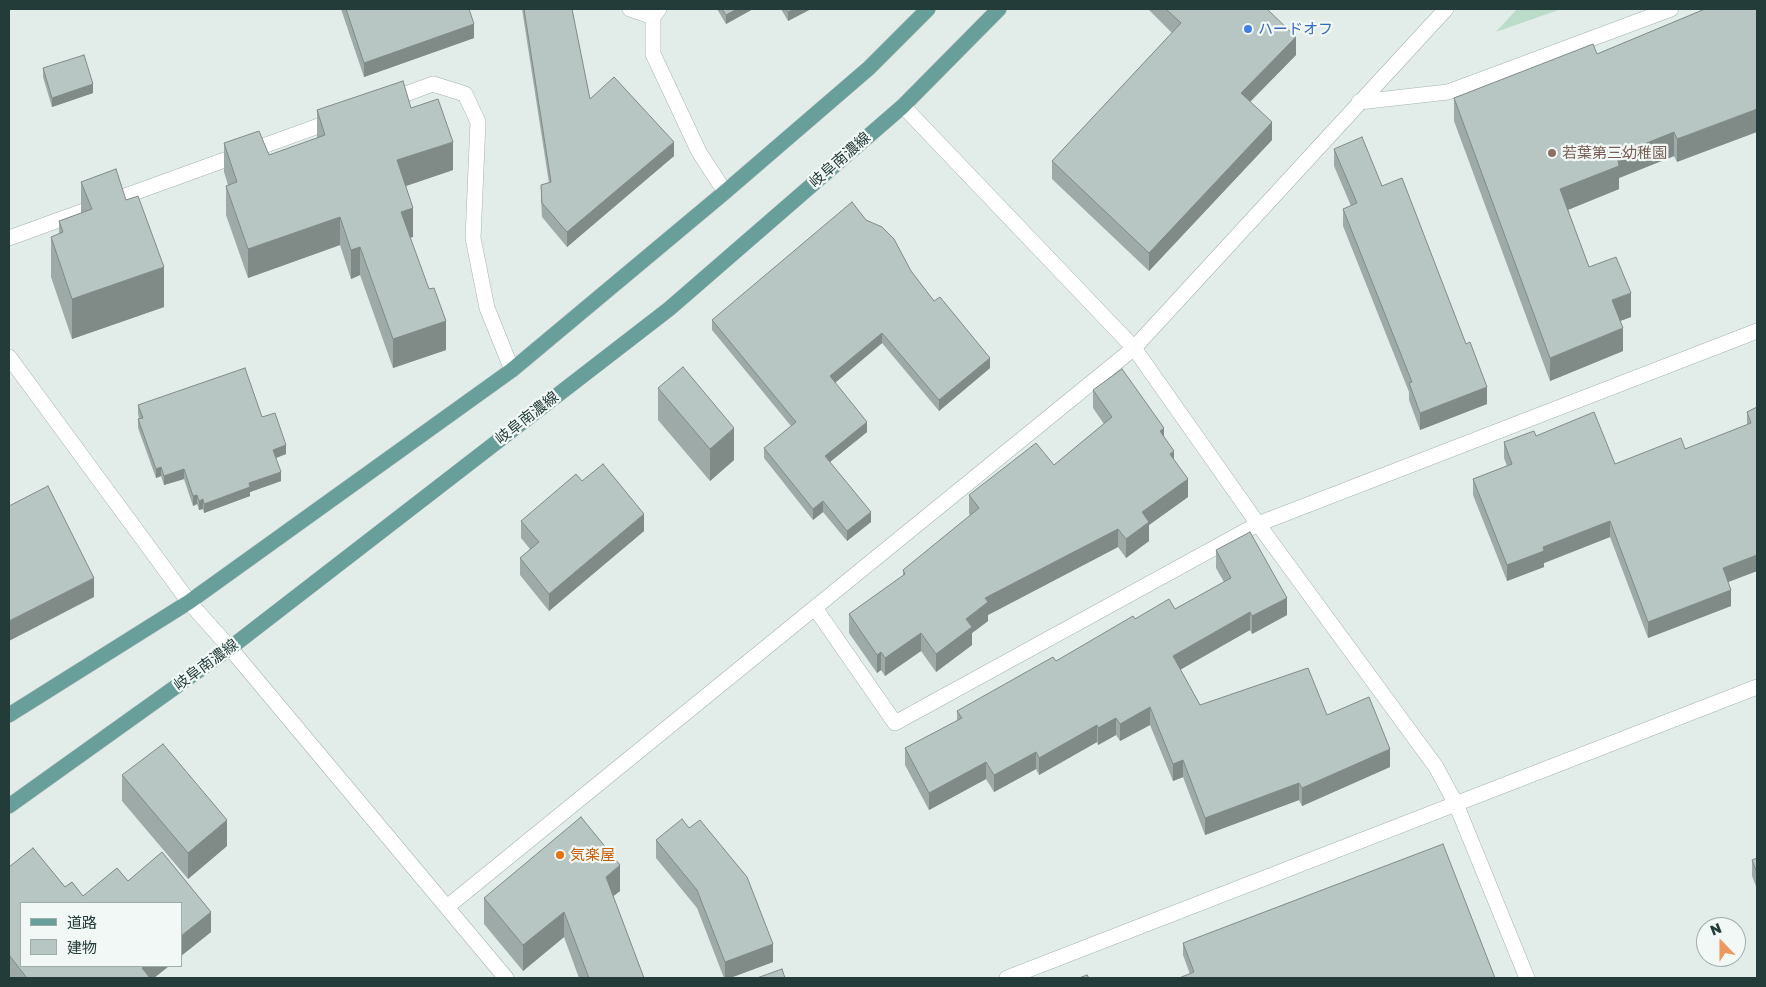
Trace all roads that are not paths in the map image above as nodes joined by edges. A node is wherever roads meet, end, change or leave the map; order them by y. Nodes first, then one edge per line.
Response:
1 (630, 9) edge
2 (928, 9) edge
3 (999, 9) edge
4 (1446, 9) edge
5 (1671, 9) edge
6 (656, 13) edge
7 (1359, 102) junction
8 (378, 104) edge
9 (902, 106) junction
10 (350, 114) edge
11 (725, 192) junction
12 (9, 238) edge
13 (1757, 331) edge
14 (1134, 348) junction
15 (9, 358) edge
16 (512, 370) junction
17 (1258, 524) junction
18 (189, 602) junction
19 (815, 608) junction
20 (230, 648) junction
21 (1757, 687) edge
22 (9, 715) edge
23 (27, 793) junction
24 (1456, 804) junction
25 (9, 806) edge
26 (9, 810) edge
27 (447, 906) junction
28 (506, 978) edge
29 (1007, 978) edge
30 (1527, 978) edge

1 - 6 street
2 - 11 main road
3 - 9 main road, 岐阜南濃線
4 - 7 street
5 - 7 street
6 - 11 street
7 - 14 street
8 - 16 street
9 - 14 street
9 - 20 main road, 岐阜南濃線
10 - 12 street
11 - 16 main road
13 - 17 street
14 - 17 street
14 - 19 street
15 - 18 street
16 - 18 main road
17 - 19 street
17 - 24 street
18 - 20 street
18 - 22 main road
19 - 27 street
20 - 23 main road, 岐阜南濃線
20 - 27 street
21 - 24 street
23 - 25 main road, 岐阜南濃線
23 - 26 main road, 岐阜南濃線
24 - 29 street
24 - 30 street
27 - 28 street

